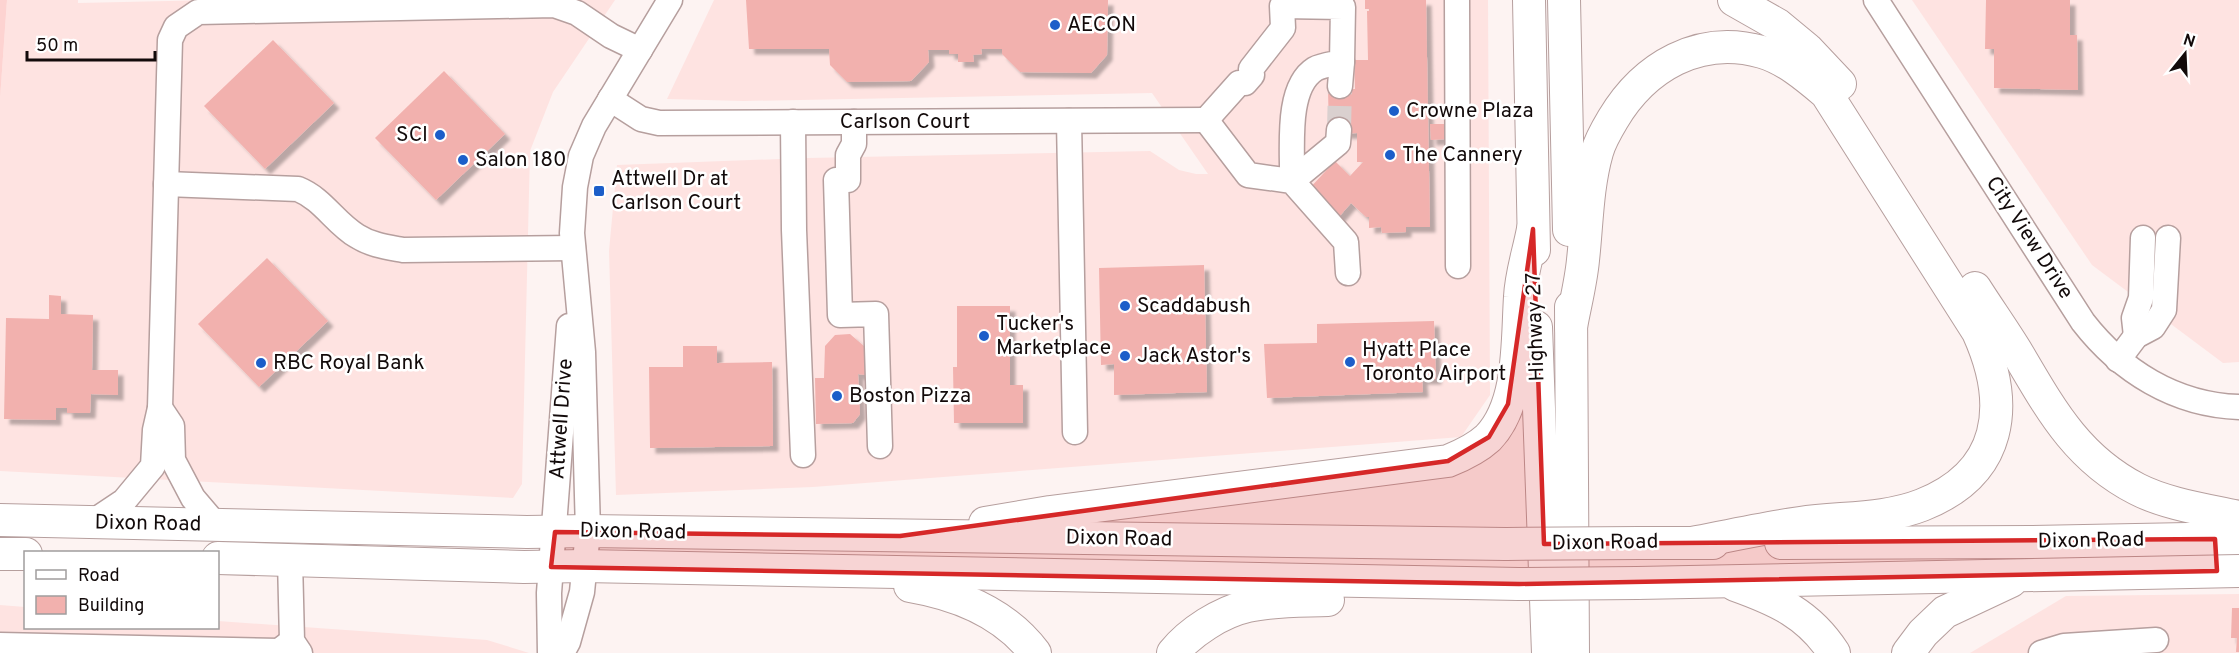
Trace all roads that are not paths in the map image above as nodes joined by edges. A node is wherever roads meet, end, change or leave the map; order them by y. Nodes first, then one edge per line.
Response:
1 (670, 0) edge
2 (1457, 0) edge
3 (1529, 0) edge
4 (1564, 0) edge
5 (1734, 0) edge
6 (1876, 0) edge
7 (1282, 3) edge
8 (640, 50) junction
9 (1342, 62) junction
10 (1340, 86) tunnel mouth
11 (610, 99) junction
12 (1206, 120) junction
13 (1069, 121) junction
14 (793, 122) junction
15 (1340, 130) tunnel mouth
16 (854, 133) junction
17 (1292, 181) junction
18 (166, 184) junction
19 (1533, 229) junction
20 (2142, 238) dead end
21 (2168, 238) dead end
22 (573, 259) junction
23 (1458, 266) dead end
24 (1348, 273) dead end
25 (1571, 327) junction
26 (2136, 336) junction
27 (2118, 360) junction
28 (2239, 407) edge
29 (160, 408) junction
30 (1075, 432) dead end
31 (880, 446) dead end
32 (803, 455) dead end
33 (2239, 517) edge
34 (0, 520) edge
35 (91, 523) junction
36 (216, 525) junction
37 (588, 531) junction
38 (555, 532) junction
39 (900, 536) junction
40 (2227, 538) edge
41 (1692, 543) junction
42 (0, 554) edge
43 (24, 554) edge
44 (219, 558) edge
45 (290, 560) junction
46 (584, 566) junction
47 (551, 567) junction
48 (2228, 571) edge
49 (835, 572) junction
50 (2025, 575) junction
51 (1723, 580) junction
52 (1446, 583) junction
53 (2156, 640) dead end
54 (0, 645) edge
55 (296, 647) edge
56 (61, 650) edge
57 (153, 651) edge
58 (550, 653) edge
59 (562, 653) edge
60 (1035, 653) edge
61 (1173, 653) edge
62 (1548, 653) edge
63 (1573, 653) edge
64 (1834, 653) edge
65 (1908, 653) edge
66 (2041, 653) edge

1 - 8 street, Attwell Drive
2 - 23 street
3 - 19 main road, Highway 27
4 - 25 main road, Highway 27
5 - 33 main road
6 - 27 street, City View Drive
7 - 9 street
7 - 12 street
8 - 11 street, Attwell Drive
8 - 18 street
9 - 10 street
9 - 17 street
11 - 14 street, Carlson Court
11 - 22 street, Attwell Drive
12 - 13 street, Carlson Court
12 - 17 street
13 - 16 street, Carlson Court
13 - 30 street
14 - 16 street, Carlson Court
14 - 32 street
15 - 17 street
16 - 31 street
17 - 24 street
18 - 22 street
18 - 29 street
19 - 39 main road
19 - 62 main road, Highway 27
20 - 26 street
21 - 26 street
22 - 37 street, Attwell Drive
22 - 38 street, Attwell Drive
25 - 41 main road
25 - 63 main road, Highway 27
26 - 27 street
27 - 28 street, City View Drive
29 - 35 street
29 - 36 street
34 - 35 main road, Dixon Road
35 - 36 main road, Dixon Road
36 - 38 main road, Dixon Road
37 - 38 main road, Dixon Road
37 - 39 main road, Dixon Road
37 - 46 street, Attwell Drive
38 - 47 street, Attwell Drive
39 - 41 main road, Dixon Road, bridge
40 - 41 main road, Dixon Road
40 - 48 main road
42 - 43 main road
44 - 45 main road, Dixon Road
45 - 47 main road, Dixon Road
45 - 55 street
46 - 47 main road, Dixon Road
46 - 49 main road, Dixon Road
46 - 59 street, Attwell Drive
47 - 58 street, Attwell Drive
48 - 50 main road, Dixon Road
49 - 52 main road, Dixon Road
49 - 60 main road
50 - 51 main road, Dixon Road
50 - 65 main road
51 - 52 main road, Dixon Road, bridge
51 - 64 main road
52 - 61 main road
53 - 66 street
54 - 56 street
55 - 57 street
56 - 57 street

